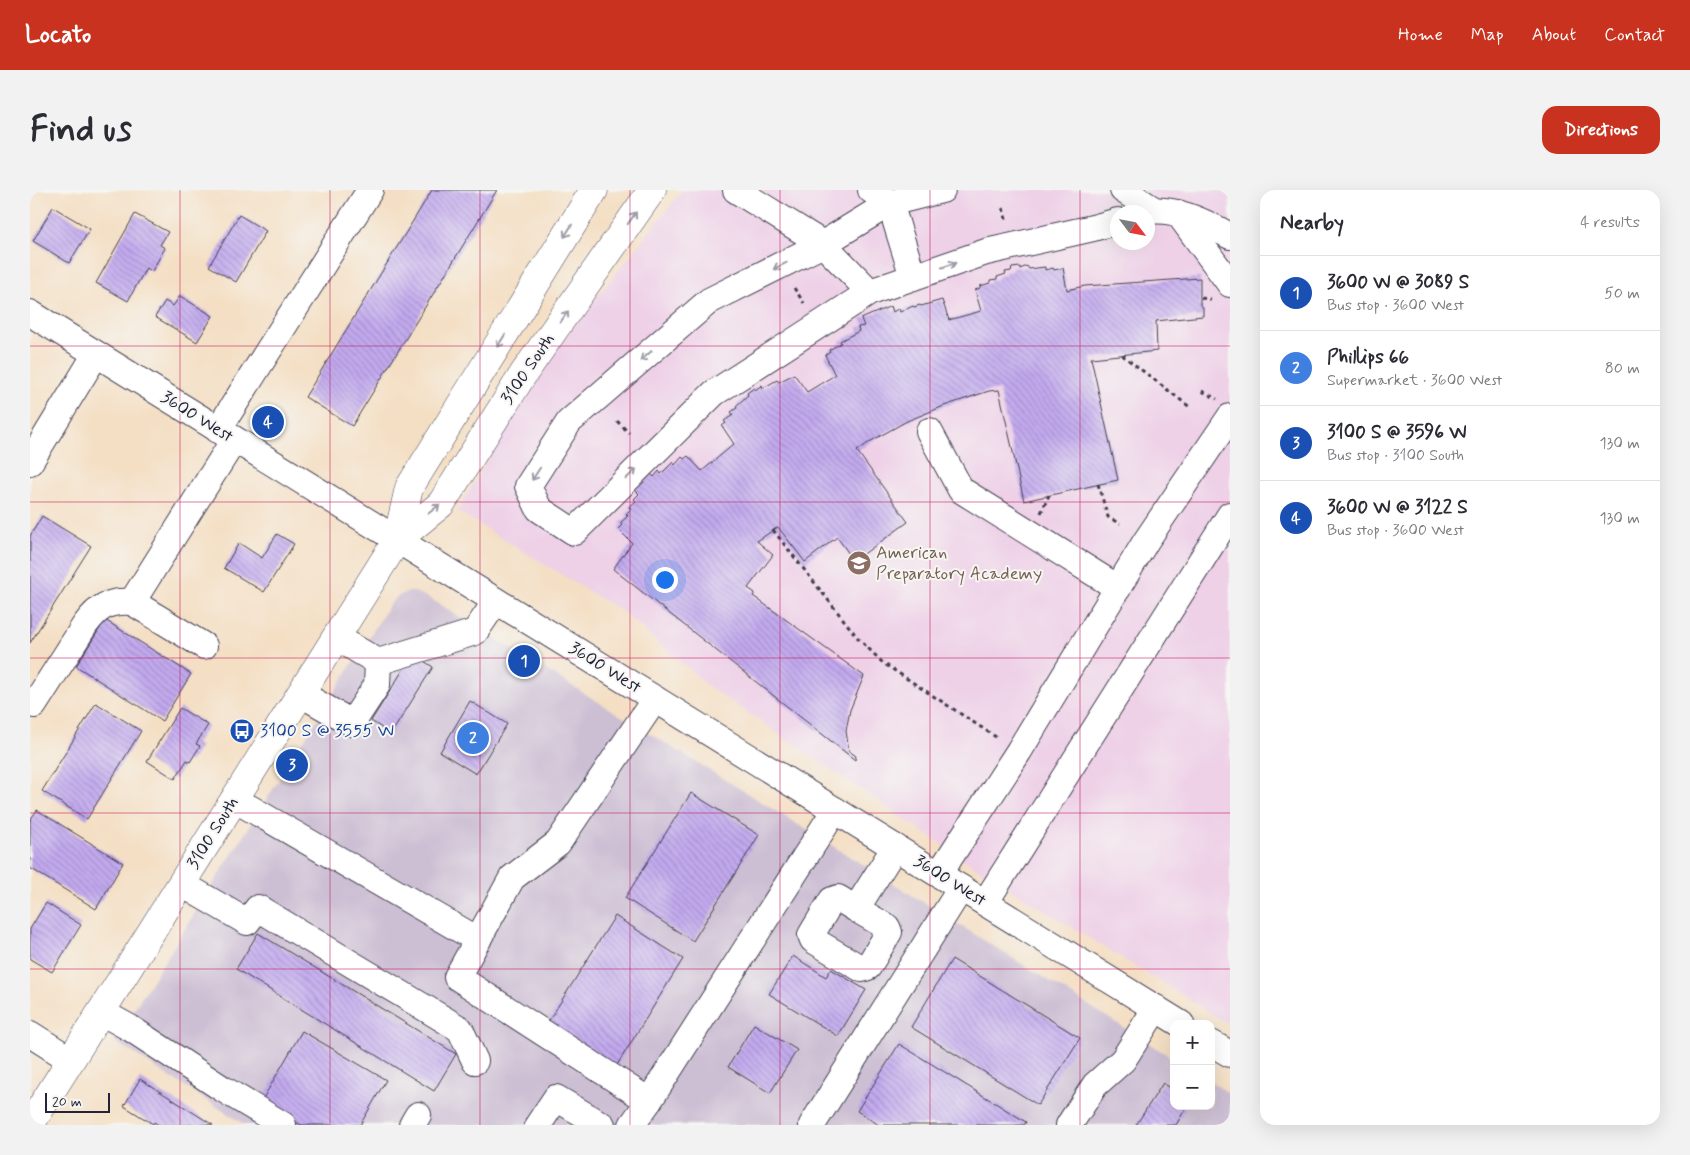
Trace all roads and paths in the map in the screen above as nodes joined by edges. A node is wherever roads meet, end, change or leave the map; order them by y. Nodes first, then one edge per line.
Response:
1 (370, 190) edge
2 (594, 190) edge
3 (652, 190) edge
4 (736, 190) edge
5 (942, 190) edge
6 (1123, 190) edge
7 (881, 196) edge
8 (1003, 208) dead end
9 (1159, 212) edge
10 (1007, 223) dead end
11 (1110, 223) edge
12 (1230, 236) edge
13 (823, 244) junction
14 (913, 277) junction
15 (1230, 284) edge
16 (794, 288) dead end
17 (870, 292) junction
18 (804, 303) dead end
19 (30, 314) edge
20 (96, 354) junction
21 (1122, 355) dead end
22 (1202, 391) dead end
23 (1191, 408) dead end
24 (1225, 409) edge
25 (617, 421) dead end
26 (929, 430) dead end
27 (629, 434) dead end
28 (226, 435) junction
29 (30, 462) edge
30 (1098, 484) dead end
31 (1049, 495) dead end
32 (1230, 514) edge
33 (1037, 522) dead end
34 (1120, 524) dead end
35 (773, 530) dead end
36 (397, 540) junction
37 (1118, 588) junction
38 (496, 601) junction
39 (132, 602) junction
40 (336, 637) junction
41 (204, 646) dead end
42 (378, 662) junction
43 (301, 694) junction
44 (655, 699) junction
45 (34, 705) dead end
46 (987, 731) dead end
47 (234, 799) junction
48 (835, 810) junction
49 (894, 847) junction
50 (938, 874) junction
51 (182, 884) junction
52 (961, 888) junction
53 (985, 903) junction
54 (856, 909) dead end
55 (478, 940) junction
56 (1156, 1008) junction
57 (101, 1012) junction
58 (1174, 1020) edge
59 (30, 1034) edge
60 (1215, 1045) edge
61 (1230, 1054) edge
62 (71, 1060) junction
63 (475, 1061) dead end
64 (649, 1101) junction
65 (30, 1125) edge
66 (283, 1125) edge
67 (538, 1125) edge
68 (602, 1125) edge
69 (632, 1125) edge
70 (812, 1125) edge
71 (1069, 1125) edge

1 - 28 street
2 -> 36 main road, 3100 South
36 -> 3 main road, 3100 South
4 - 13 street
5 - 7 street
6 - 9 street
7 - 13 street
7 - 14 street
8 - 10 path
9 - 12 street
9 - 15 street
14 -> 11 street
13 - 17 street
13 -> 17 street
14 - 17 street
16 - 18 path
19 - 20 street, 3600 West
20 - 28 street, 3600 West
20 - 29 street
21 - 23 path
22 - 24 path
24 - 37 street
25 - 27 path
26 - 37 street
28 - 36 street, 3600 West
28 - 39 street
30 - 34 path
31 - 33 path
32 - 53 street
35 - 46 path
36 - 38 street, 3600 West
36 - 40 main road, 3100 South
37 - 50 street
38 - 42 street
38 - 44 street, 3600 West
39 - 41 street
39 - 45 street
40 - 42 street
40 - 43 main road, 3100 South
42 - 43 street
43 - 47 main road, 3100 South
44 - 48 street, 3600 West
44 - 55 street
47 - 51 main road, 3100 South
47 - 55 street
48 - 49 street, 3600 West
48 - 64 street
49 - 50 street, 3600 West
49 - 54 street
50 - 52 street, 3600 West
51 - 57 main road, 3100 South
51 - 63 street
52 - 53 street, 3600 West
52 - 70 street
53 - 56 street, 3600 West
55 - 64 street
56 - 58 street, 3600 West
56 - 71 street
57 - 62 main road, 3100 South
57 - 66 street
59 - 62 street
60 - 61 street
62 - 65 main road, 3100 South
64 - 69 street
67 - 68 street

